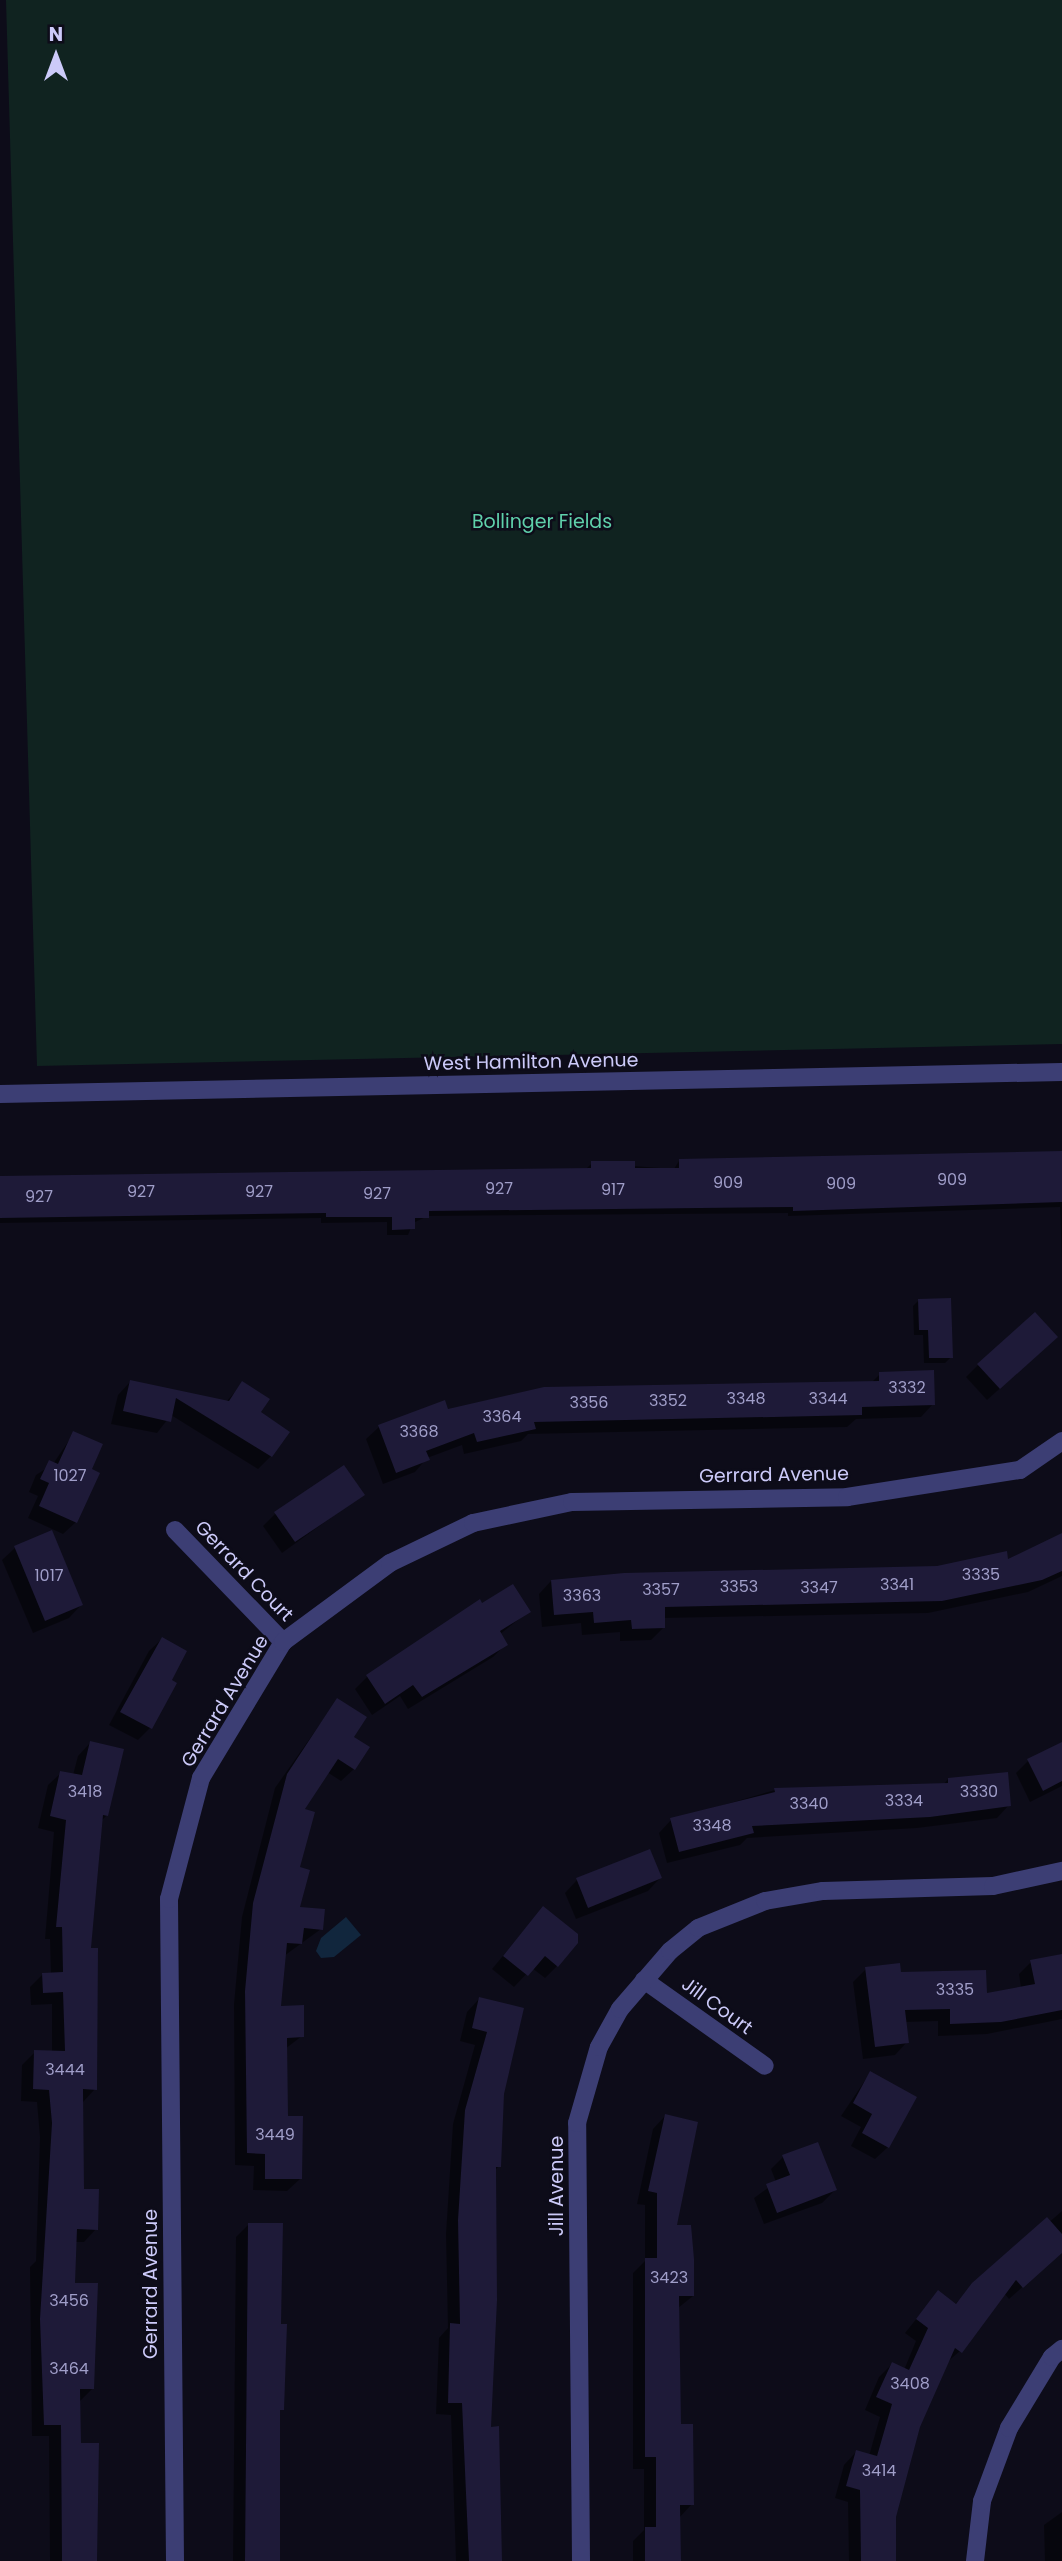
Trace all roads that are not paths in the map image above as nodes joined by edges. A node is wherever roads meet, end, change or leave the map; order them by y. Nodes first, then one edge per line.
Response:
1 (1062, 1072) edge
2 (0, 1094) edge
3 (1062, 1441) edge
4 (175, 1530) dead end
5 (283, 1642) junction
6 (1062, 1871) edge
7 (644, 1980) junction
8 (765, 2066) dead end
9 (1062, 2349) edge
10 (175, 2561) edge
11 (581, 2561) edge
12 (975, 2561) edge

1 - 2 street, West Hamilton Avenue
3 - 5 street, Gerrard Avenue
4 - 5 street, Gerrard Court
5 - 10 street, Gerrard Avenue
6 - 7 street, Jill Avenue
7 - 8 street, Jill Court
7 - 11 street, Jill Avenue
9 - 12 street

